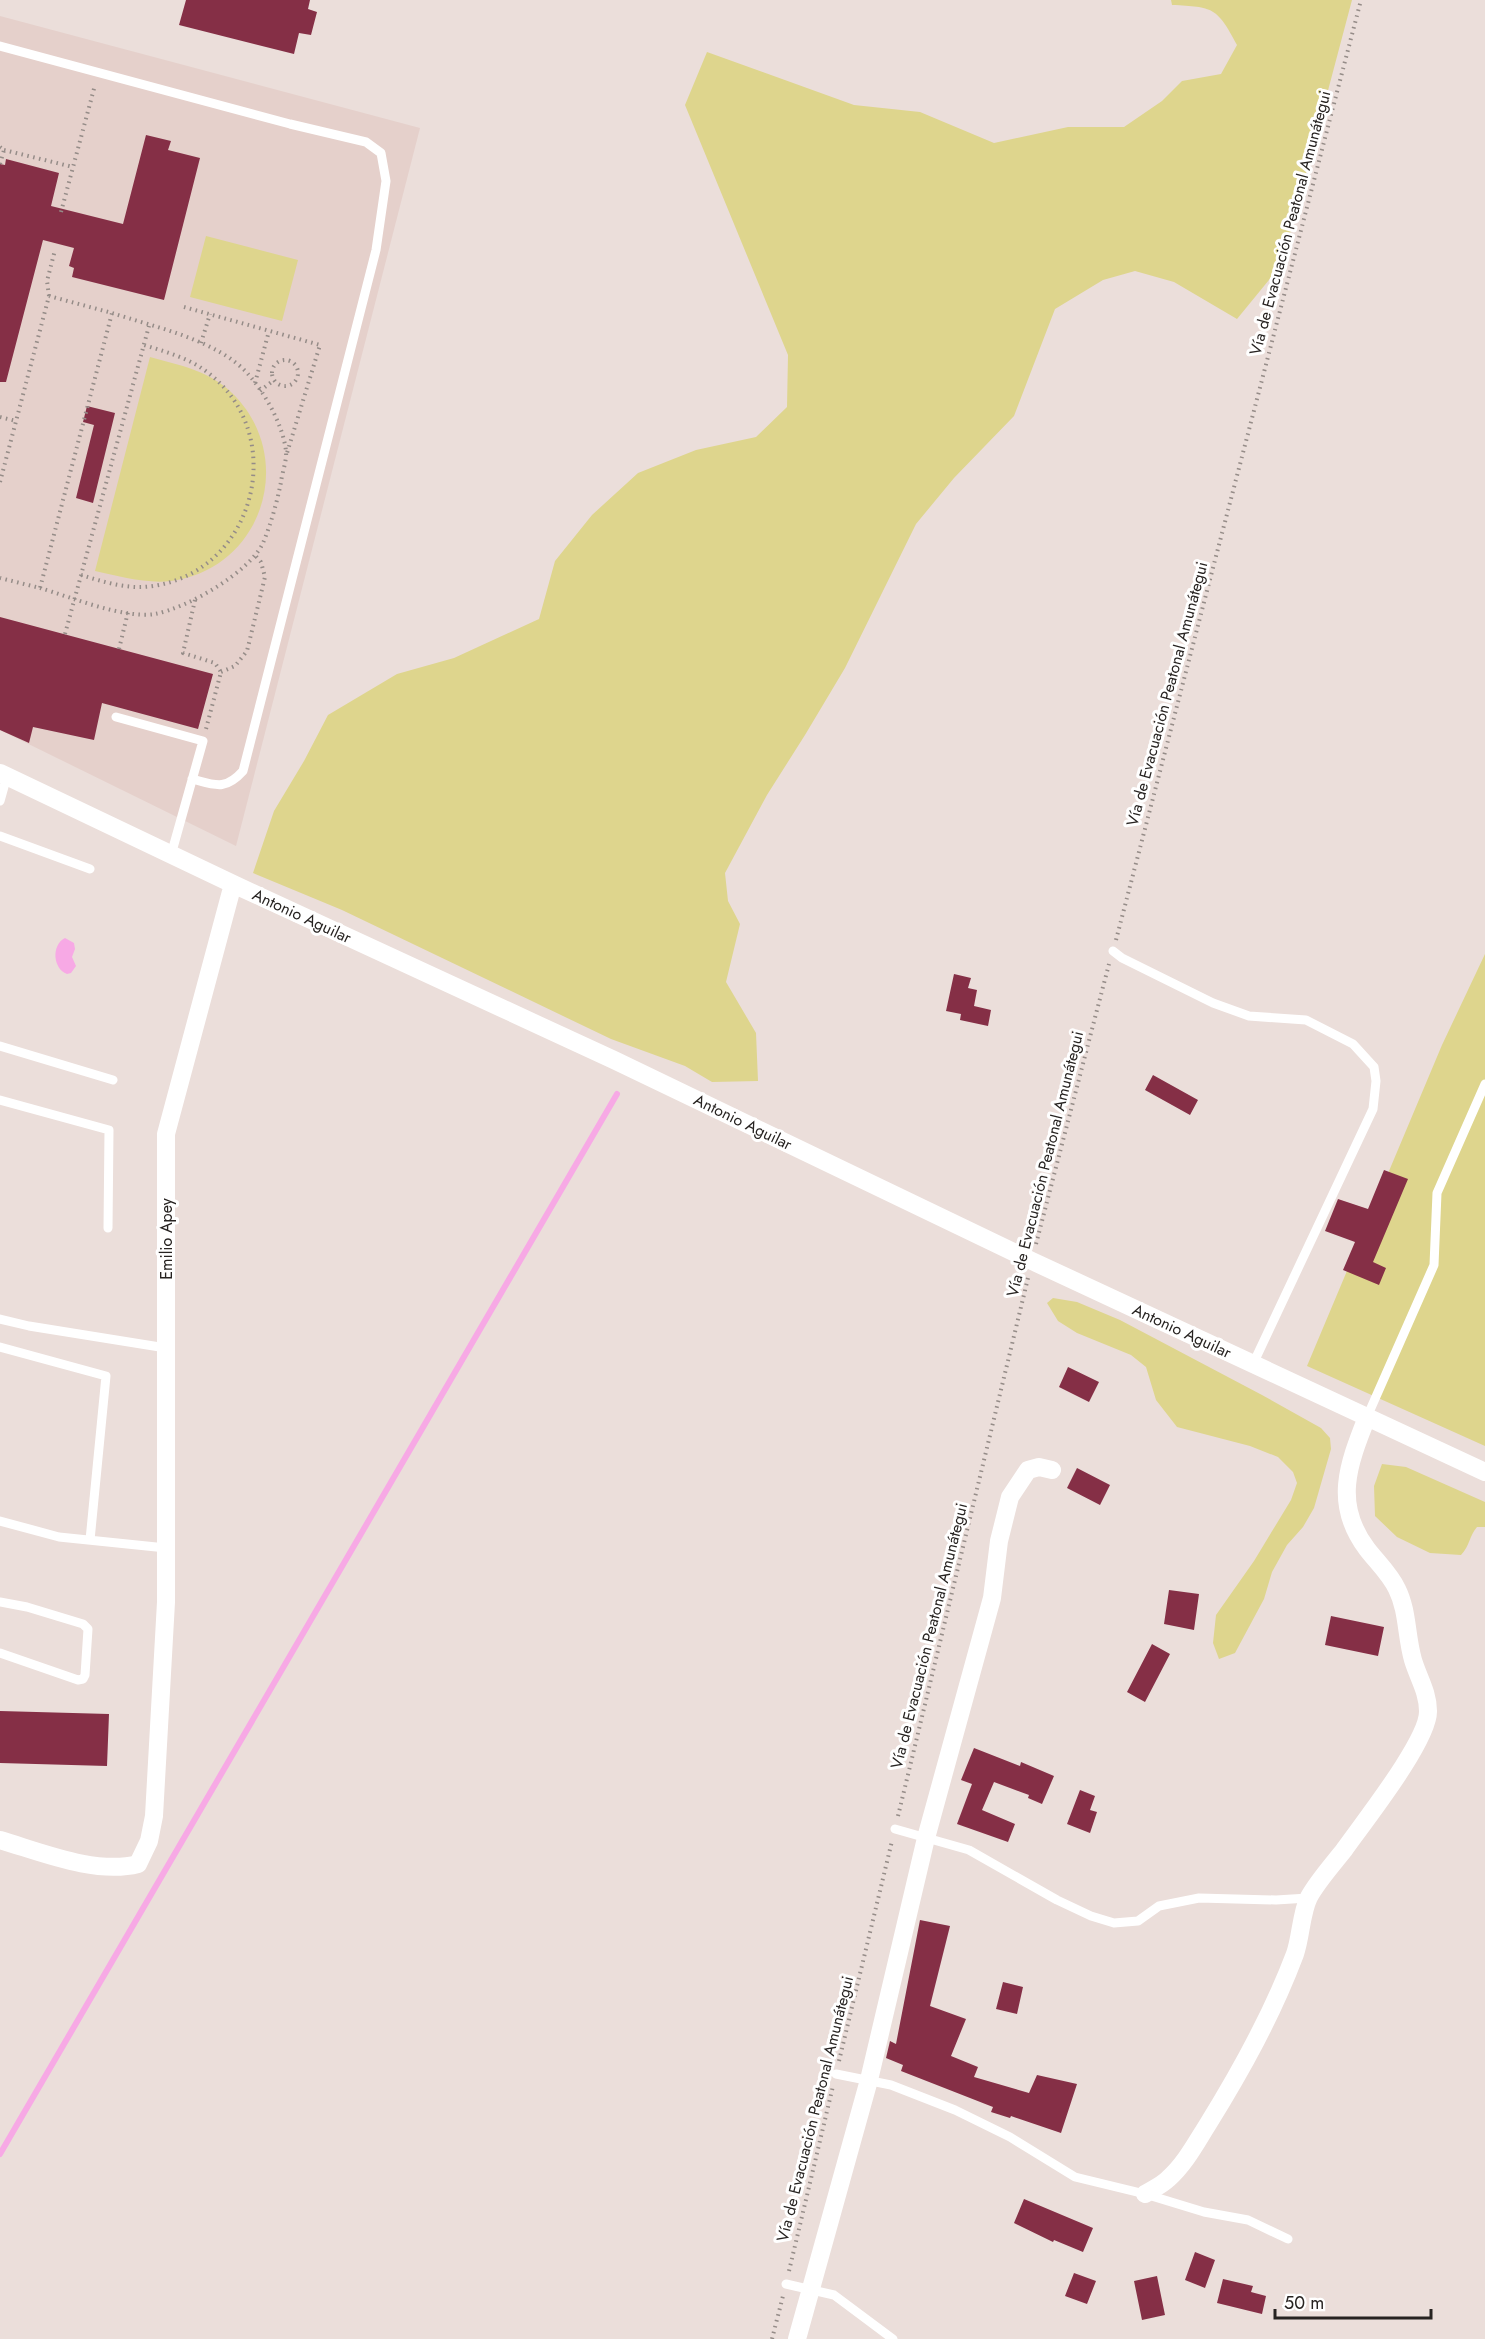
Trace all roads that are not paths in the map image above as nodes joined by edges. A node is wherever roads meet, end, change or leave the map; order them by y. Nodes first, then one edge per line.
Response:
1 (0, 46) edge
2 (116, 717) dead end
3 (4, 775) edge
4 (192, 779) junction
5 (0, 801) edge
6 (0, 836) edge
7 (171, 855) junction
8 (90, 868) dead end
9 (233, 884) junction
10 (1113, 951) road end
11 (0, 1047) edge
12 (113, 1080) dead end
13 (1485, 1084) edge
14 (0, 1100) edge
15 (108, 1228) dead end
16 (0, 1319) edge
17 (0, 1347) edge
18 (166, 1348) junction
19 (1253, 1364) junction
20 (1367, 1417) junction
21 (1052, 1470) dead end
22 (1485, 1472) edge
23 (0, 1521) edge
24 (90, 1540) junction
25 (166, 1548) junction
26 (0, 1602) edge
27 (0, 1653) edge
28 (895, 1829) road end
29 (926, 1838) junction
30 (0, 1840) edge
31 (1308, 1898) junction
32 (836, 2074) road end
33 (869, 2080) junction
34 (1145, 2194) junction
35 (1288, 2239) dead end
36 (786, 2284) road end
37 (811, 2289) junction
38 (797, 2339) edge
39 (893, 2339) edge

1 - 4 lane
2 - 4 lane
3 - 5 lane
3 - 7 street, Antonio Aguilar
4 - 7 lane
6 - 8 lane
7 - 9 street, Antonio Aguilar
9 - 18 street, Emilio Apey
9 - 19 street, Antonio Aguilar
10 - 19 lane
11 - 12 lane
13 - 20 lane
14 - 15 lane
16 - 18 lane
17 - 24 lane
18 - 25 street, Emilio Apey
19 - 20 street, Antonio Aguilar
20 - 22 street, Antonio Aguilar
20 - 31 street
21 - 29 street
23 - 24 lane
24 - 25 lane
25 - 30 street, Emilio Apey
26 - 27 lane
28 - 29 lane
29 - 31 lane
29 - 33 street
31 - 34 street
32 - 33 lane
33 - 34 lane
33 - 37 street
34 - 35 lane
36 - 37 lane
37 - 38 street
37 - 39 lane

